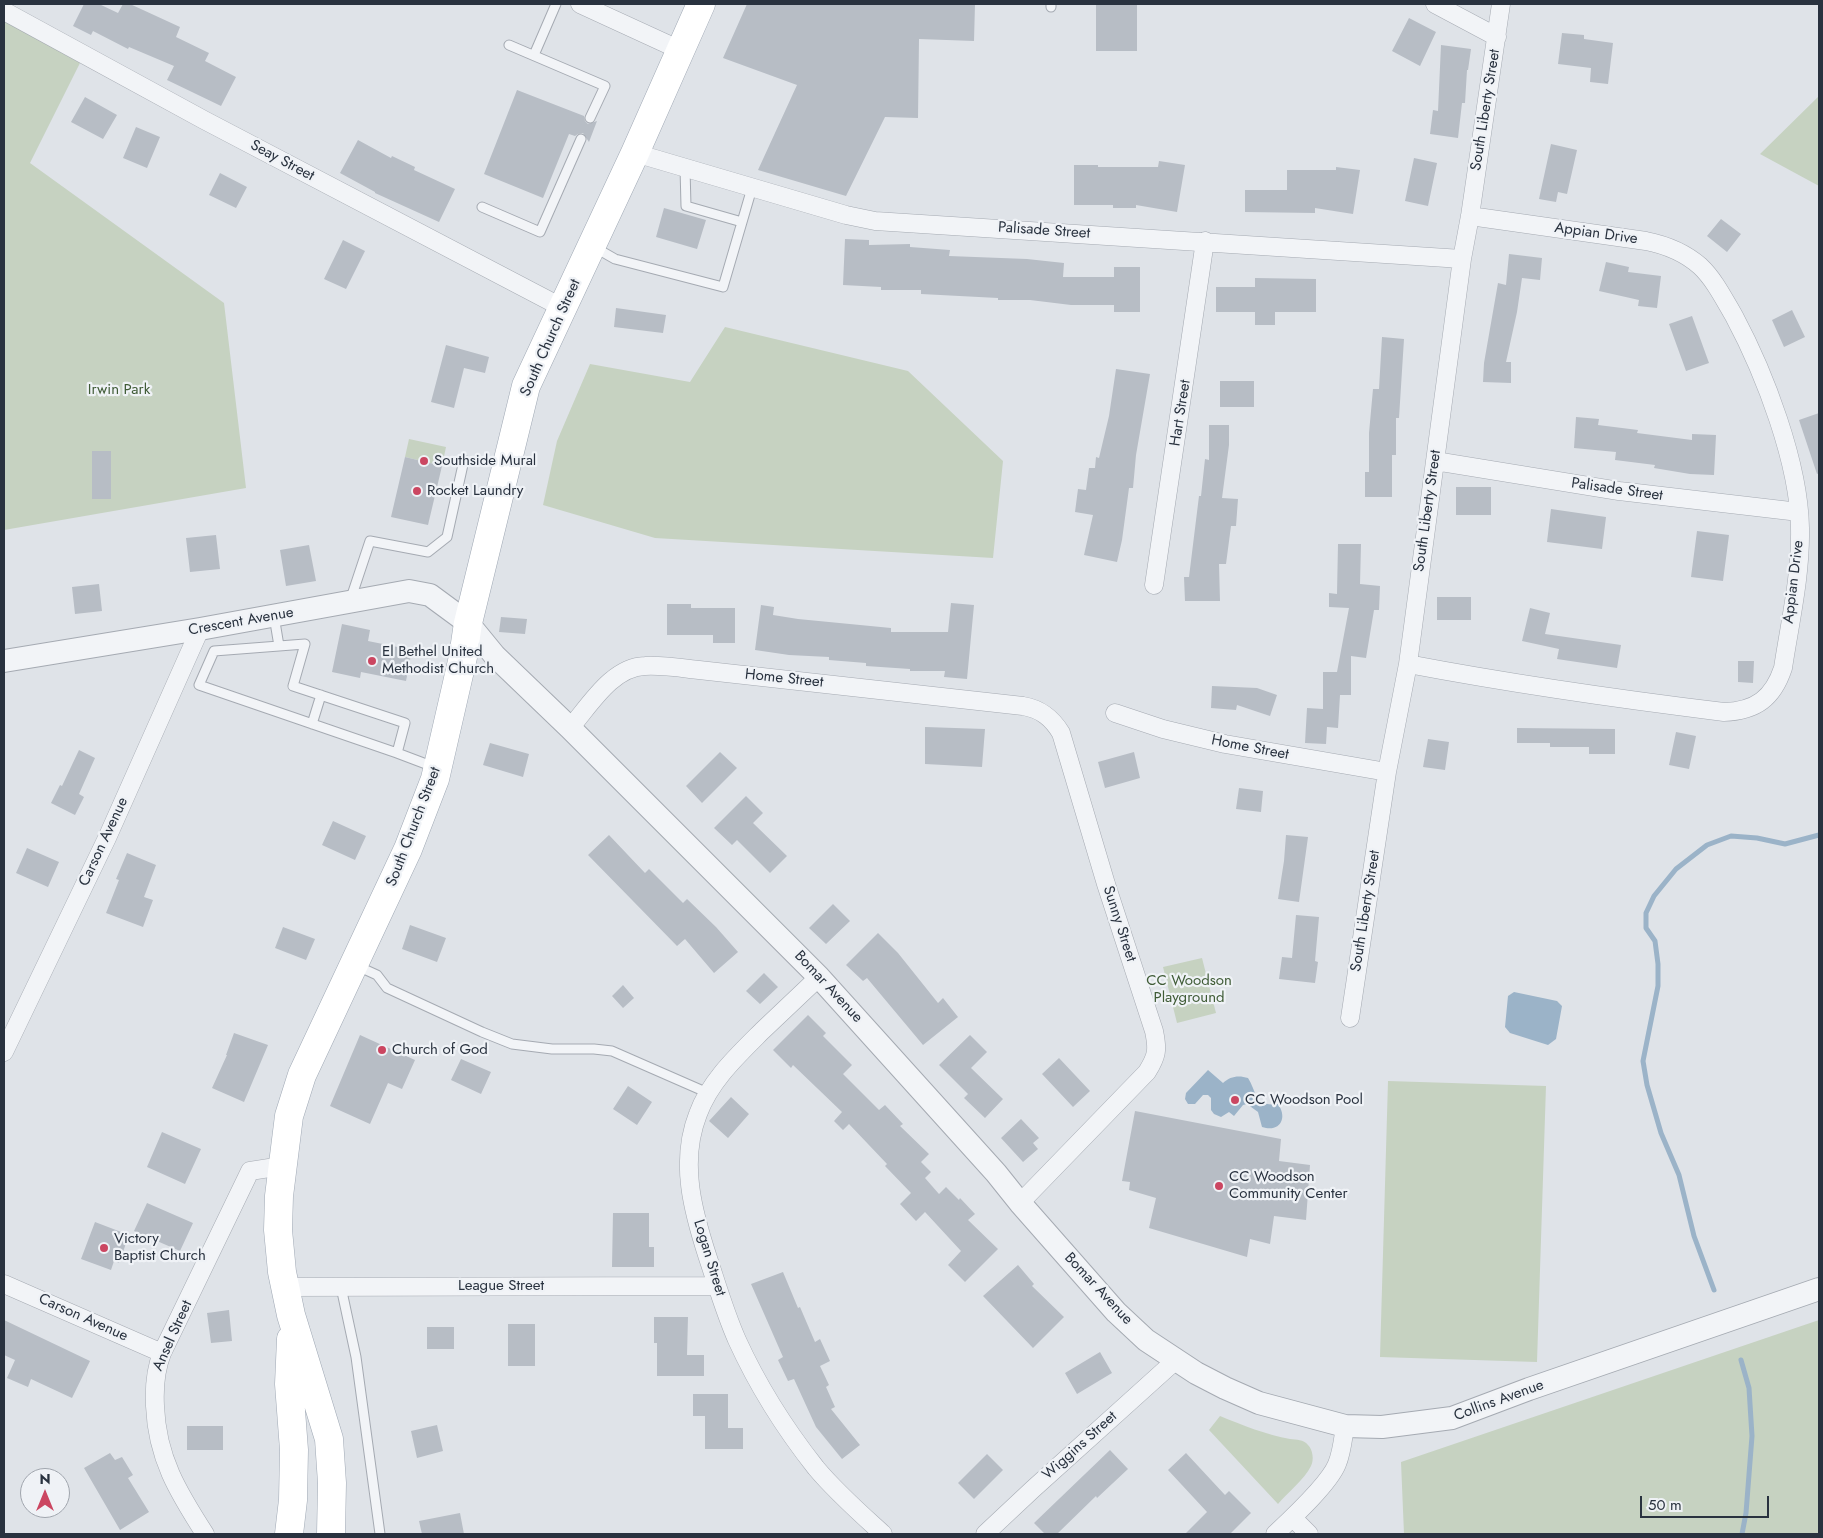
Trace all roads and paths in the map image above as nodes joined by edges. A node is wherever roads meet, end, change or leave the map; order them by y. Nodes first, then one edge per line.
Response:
1 (556, 4) edge
2 (580, 4) edge
3 (701, 4) edge
4 (1435, 4) edge
5 (1502, 4) edge
6 (4, 11) edge
7 (1497, 37) junction
8 (510, 45) dead end
9 (680, 50) junction
10 (534, 55) junction
11 (590, 118) dead end
12 (581, 139) dead end
13 (635, 153) junction
14 (685, 168) junction
15 (752, 188) junction
16 (482, 207) dead end
17 (1470, 216) junction
18 (742, 222) junction
19 (1205, 241) junction
20 (592, 246) junction
21 (1462, 259) junction
22 (563, 308) junction
23 (464, 460) dead end
24 (1435, 461) junction
25 (1799, 512) junction
26 (1154, 585) dead end
27 (352, 601) junction
28 (274, 616) junction
29 (468, 624) junction
30 (200, 629) junction
31 (279, 646) junction
32 (4, 661) edge
33 (1408, 664) junction
34 (321, 695) junction
35 (1023, 706) joint
36 (1115, 713) dead end
37 (312, 724) junction
38 (570, 728) junction
39 (397, 753) junction
40 (437, 769) junction
41 (1387, 772) junction
42 (355, 965) junction
43 (820, 977) junction
44 (1350, 1018) dead end
45 (4, 1052) edge
46 (708, 1093) junction
47 (282, 1166) junction
48 (1020, 1204) junction
49 (4, 1284) edge
50 (717, 1286) junction
51 (285, 1287) junction
52 (341, 1287) junction
53 (1819, 1289) edge
54 (292, 1315) junction
55 (162, 1353) junction
56 (1176, 1360) junction
57 (1345, 1426) junction
58 (1293, 1518) junction
59 (205, 1534) edge
60 (289, 1534) edge
61 (331, 1534) edge
62 (380, 1534) edge
63 (883, 1534) edge
64 (985, 1534) edge
65 (1274, 1534) edge
66 (1309, 1534) edge

1 - 10 lane
2 - 9 street
3 - 9 main road, South Church Street
4 - 7 street
5 - 7 street, South Liberty Street
6 - 22 street, Seay Street
7 - 17 street, South Liberty Street
8 - 10 lane
9 - 13 main road, South Church Street
10 - 11 lane
12 - 16 lane
13 - 14 street, Palisade Street
13 - 20 main road, South Church Street
14 - 15 street, Palisade Street
14 - 18 lane
15 - 18 lane
15 - 19 street, Palisade Street
17 - 21 street, South Liberty Street
17 - 25 street, Appian Drive
18 - 20 lane
19 - 21 street, Palisade Street
19 - 26 street, Hart Street
20 - 22 main road, South Church Street
21 - 24 street, South Liberty Street
22 - 29 main road, South Church Street
23 - 27 lane
24 - 25 street, Palisade Street
24 - 33 street, South Liberty Street
25 - 33 street, Appian Drive
27 - 28 street, Crescent Avenue
27 - 29 street, Crescent Avenue
28 - 30 street, Crescent Avenue
28 - 31 lane
29 - 38 street, Bomar Avenue
29 - 40 main road, South Church Street
30 - 32 street, Crescent Avenue
30 - 45 street, Carson Avenue
31 - 34 lane
31 - 37 lane
33 - 41 street, South Liberty Street
34 - 37 lane
34 - 39 lane
35 - 38 street, Home Street
35 - 48 street, Sunny Street
36 - 41 street, Home Street
37 - 39 lane
38 - 43 street, Bomar Avenue
39 - 40 lane
40 - 42 main road, South Church Street
41 - 44 street, South Liberty Street
42 - 46 lane
42 - 47 main road, South Church Street
43 - 46 street, Logan Street
43 - 48 street, Bomar Avenue
46 - 50 street, Logan Street
47 - 51 main road, South Church Street
47 - 55 street, Ansel Street
48 - 56 street, Bomar Avenue
49 - 55 street, Carson Avenue
50 - 52 street, League Street
50 - 63 street, Logan Street
51 - 52 street, League Street
51 - 54 main road, South Church Street
52 - 62 lane
53 - 57 street, Collins Avenue
54 - 60 main road
54 - 61 main road
55 - 59 street, Ansel Street
56 - 57 street, Collins Avenue
56 - 64 street, Wiggins Street
57 - 58 street
58 - 65 street
58 - 66 street

